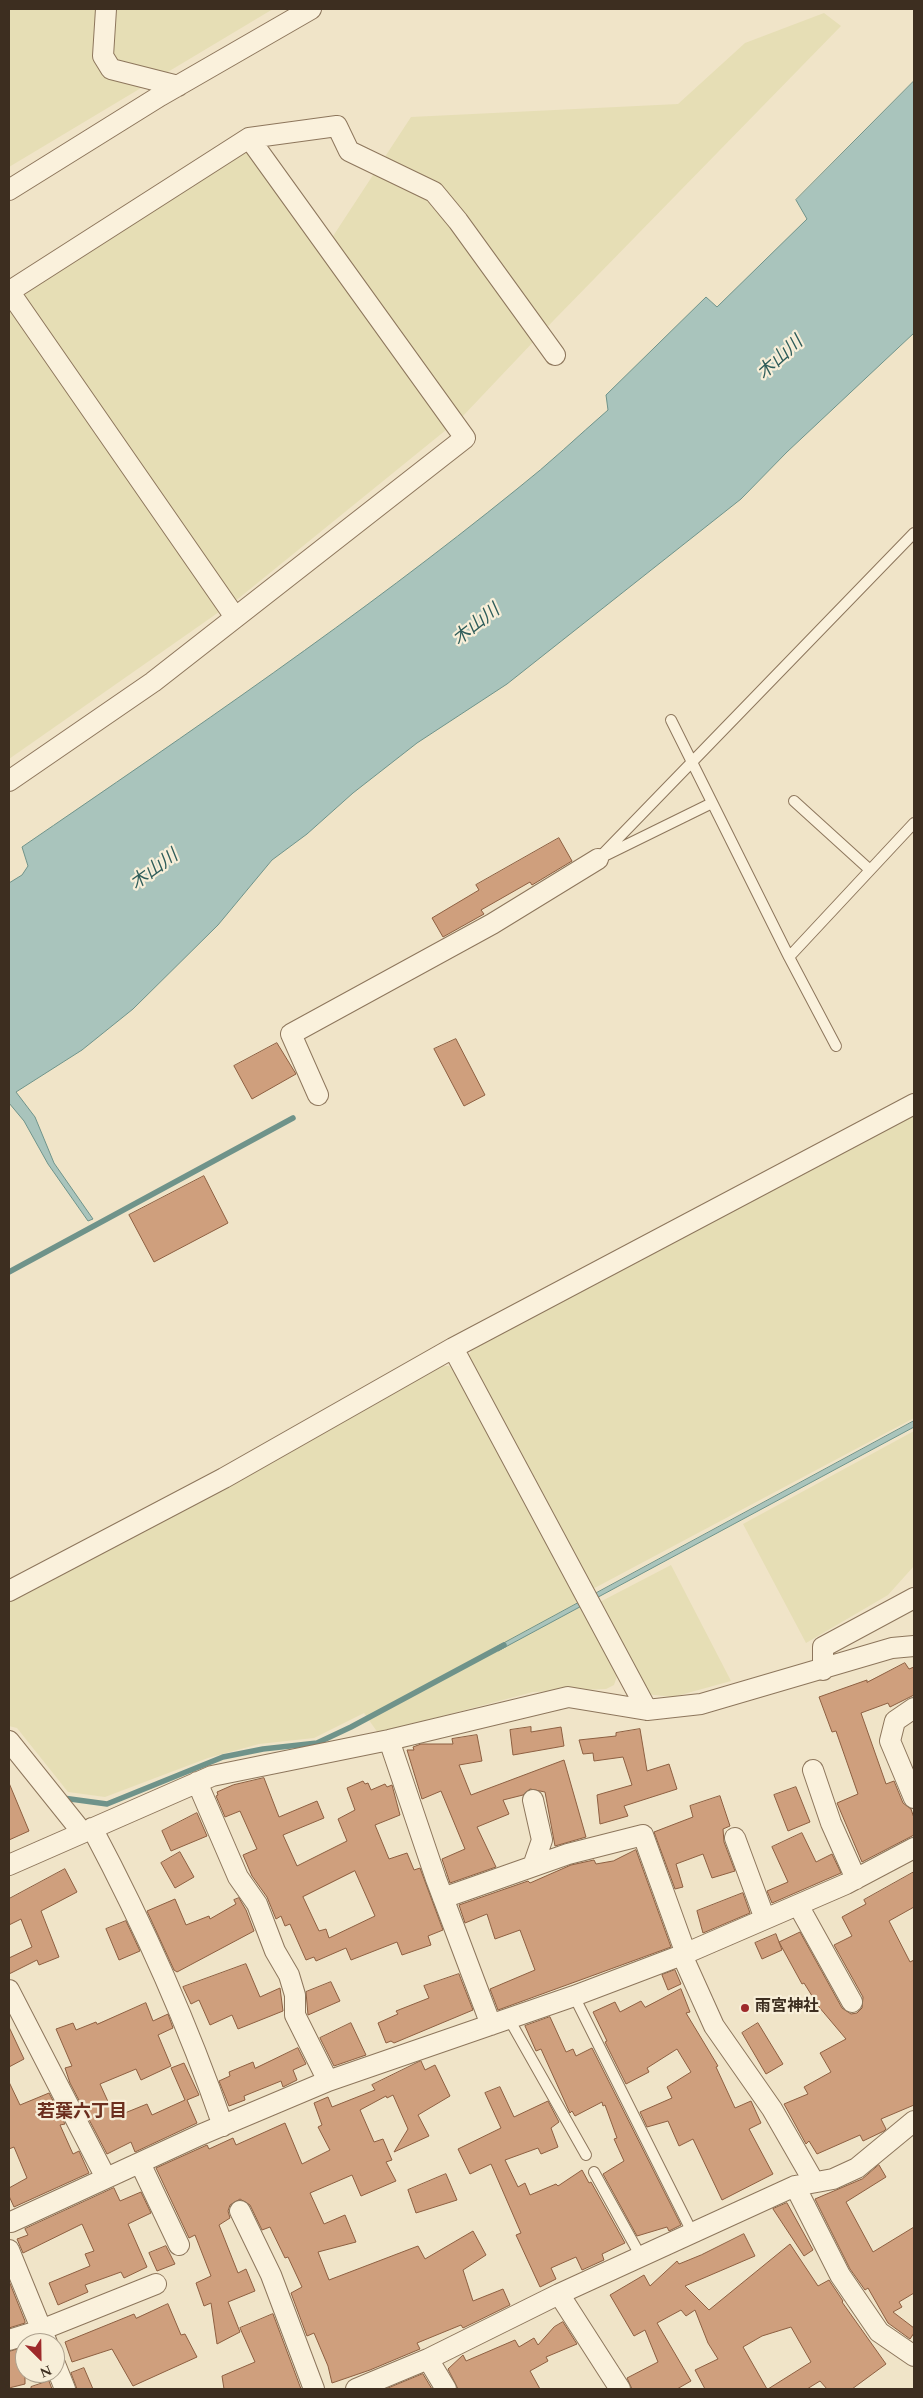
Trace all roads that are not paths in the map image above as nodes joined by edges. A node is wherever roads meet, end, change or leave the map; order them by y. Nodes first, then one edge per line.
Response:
1 (106, 9) edge
2 (311, 9) edge
3 (178, 86) junction
4 (249, 138) junction
5 (9, 190) edge
6 (9, 290) edge
7 (555, 355) dead end
8 (914, 533) edge
9 (235, 617) junction
10 (671, 720) dead end
11 (692, 764) junction
12 (13, 771) edge
13 (794, 801) dead end
14 (712, 803) junction
15 (914, 823) edge
16 (598, 860) junction
17 (870, 870) junction
18 (789, 957) junction
19 (836, 1046) dead end
20 (318, 1095) dead end
21 (914, 1104) edge
22 (453, 1348) junction
23 (9, 1590) edge
24 (914, 1598) edge
25 (914, 1646) edge
26 (823, 1670) junction
27 (914, 1708) edge
28 (647, 1710) junction
29 (389, 1740) junction
30 (9, 1741) edge
31 (813, 1770) dead end
32 (197, 1782) junction
33 (914, 1798) edge
34 (533, 1800) dead end
35 (87, 1830) junction
36 (736, 1838) dead end
37 (914, 1848) edge
38 (9, 1865) edge
39 (533, 1866) junction
40 (856, 1879) junction
41 (443, 1898) junction
42 (798, 1905) junction
43 (765, 1919) junction
44 (684, 1955) junction
45 (9, 1990) edge
46 (574, 1996) junction
47 (852, 2002) dead end
48 (500, 2022) junction
49 (328, 2081) junction
50 (914, 2121) edge
51 (223, 2126) junction
52 (586, 2155) dead end
53 (140, 2163) junction
54 (594, 2172) dead end
55 (106, 2178) junction
56 (804, 2184) junction
57 (240, 2210) dead end
58 (10, 2223) edge
59 (692, 2232) junction
60 (179, 2245) dead end
61 (9, 2250) edge
62 (640, 2255) junction
63 (156, 2284) dead end
64 (558, 2294) junction
65 (43, 2333) edge
66 (50, 2333) edge
67 (914, 2356) edge
68 (428, 2359) junction
69 (314, 2389) edge
70 (356, 2389) edge
71 (446, 2389) edge
72 (620, 2389) edge

1 - 3 street
2 - 3 street
3 - 5 street
4 - 6 street
4 - 7 street
4 - 9 street
6 - 9 street
8 - 11 lane
9 - 12 street
10 - 11 lane
11 - 14 lane
11 - 16 lane
13 - 17 lane
14 - 16 lane
14 - 18 lane
15 - 17 lane
16 - 20 street
17 - 18 lane
18 - 19 lane
21 - 22 street
22 - 23 street
22 - 28 street
24 - 26 street
25 - 26 street
26 - 28 street
27 - 33 street
28 - 29 street
29 - 32 street
29 - 41 street
30 - 35 street
31 - 40 street
32 - 35 street
32 - 49 street
34 - 39 street
35 - 38 street
35 - 51 street
36 - 43 street
37 - 40 street
39 - 41 street
39 - 44 street
40 - 42 street
41 - 48 street
42 - 43 street
42 - 47 street
43 - 44 street
44 - 46 street
44 - 56 street
45 - 55 street
46 - 48 street
46 - 59 lane
48 - 49 street
48 - 52 lane
49 - 51 street
50 - 56 street
51 - 53 street
53 - 55 street
53 - 60 street
54 - 62 lane
55 - 58 street
56 - 59 street
56 - 67 street
57 - 69 street
59 - 62 street
61 - 65 street
62 - 64 street
63 - 66 street
64 - 68 street
64 - 72 street
68 - 70 street
68 - 71 street

